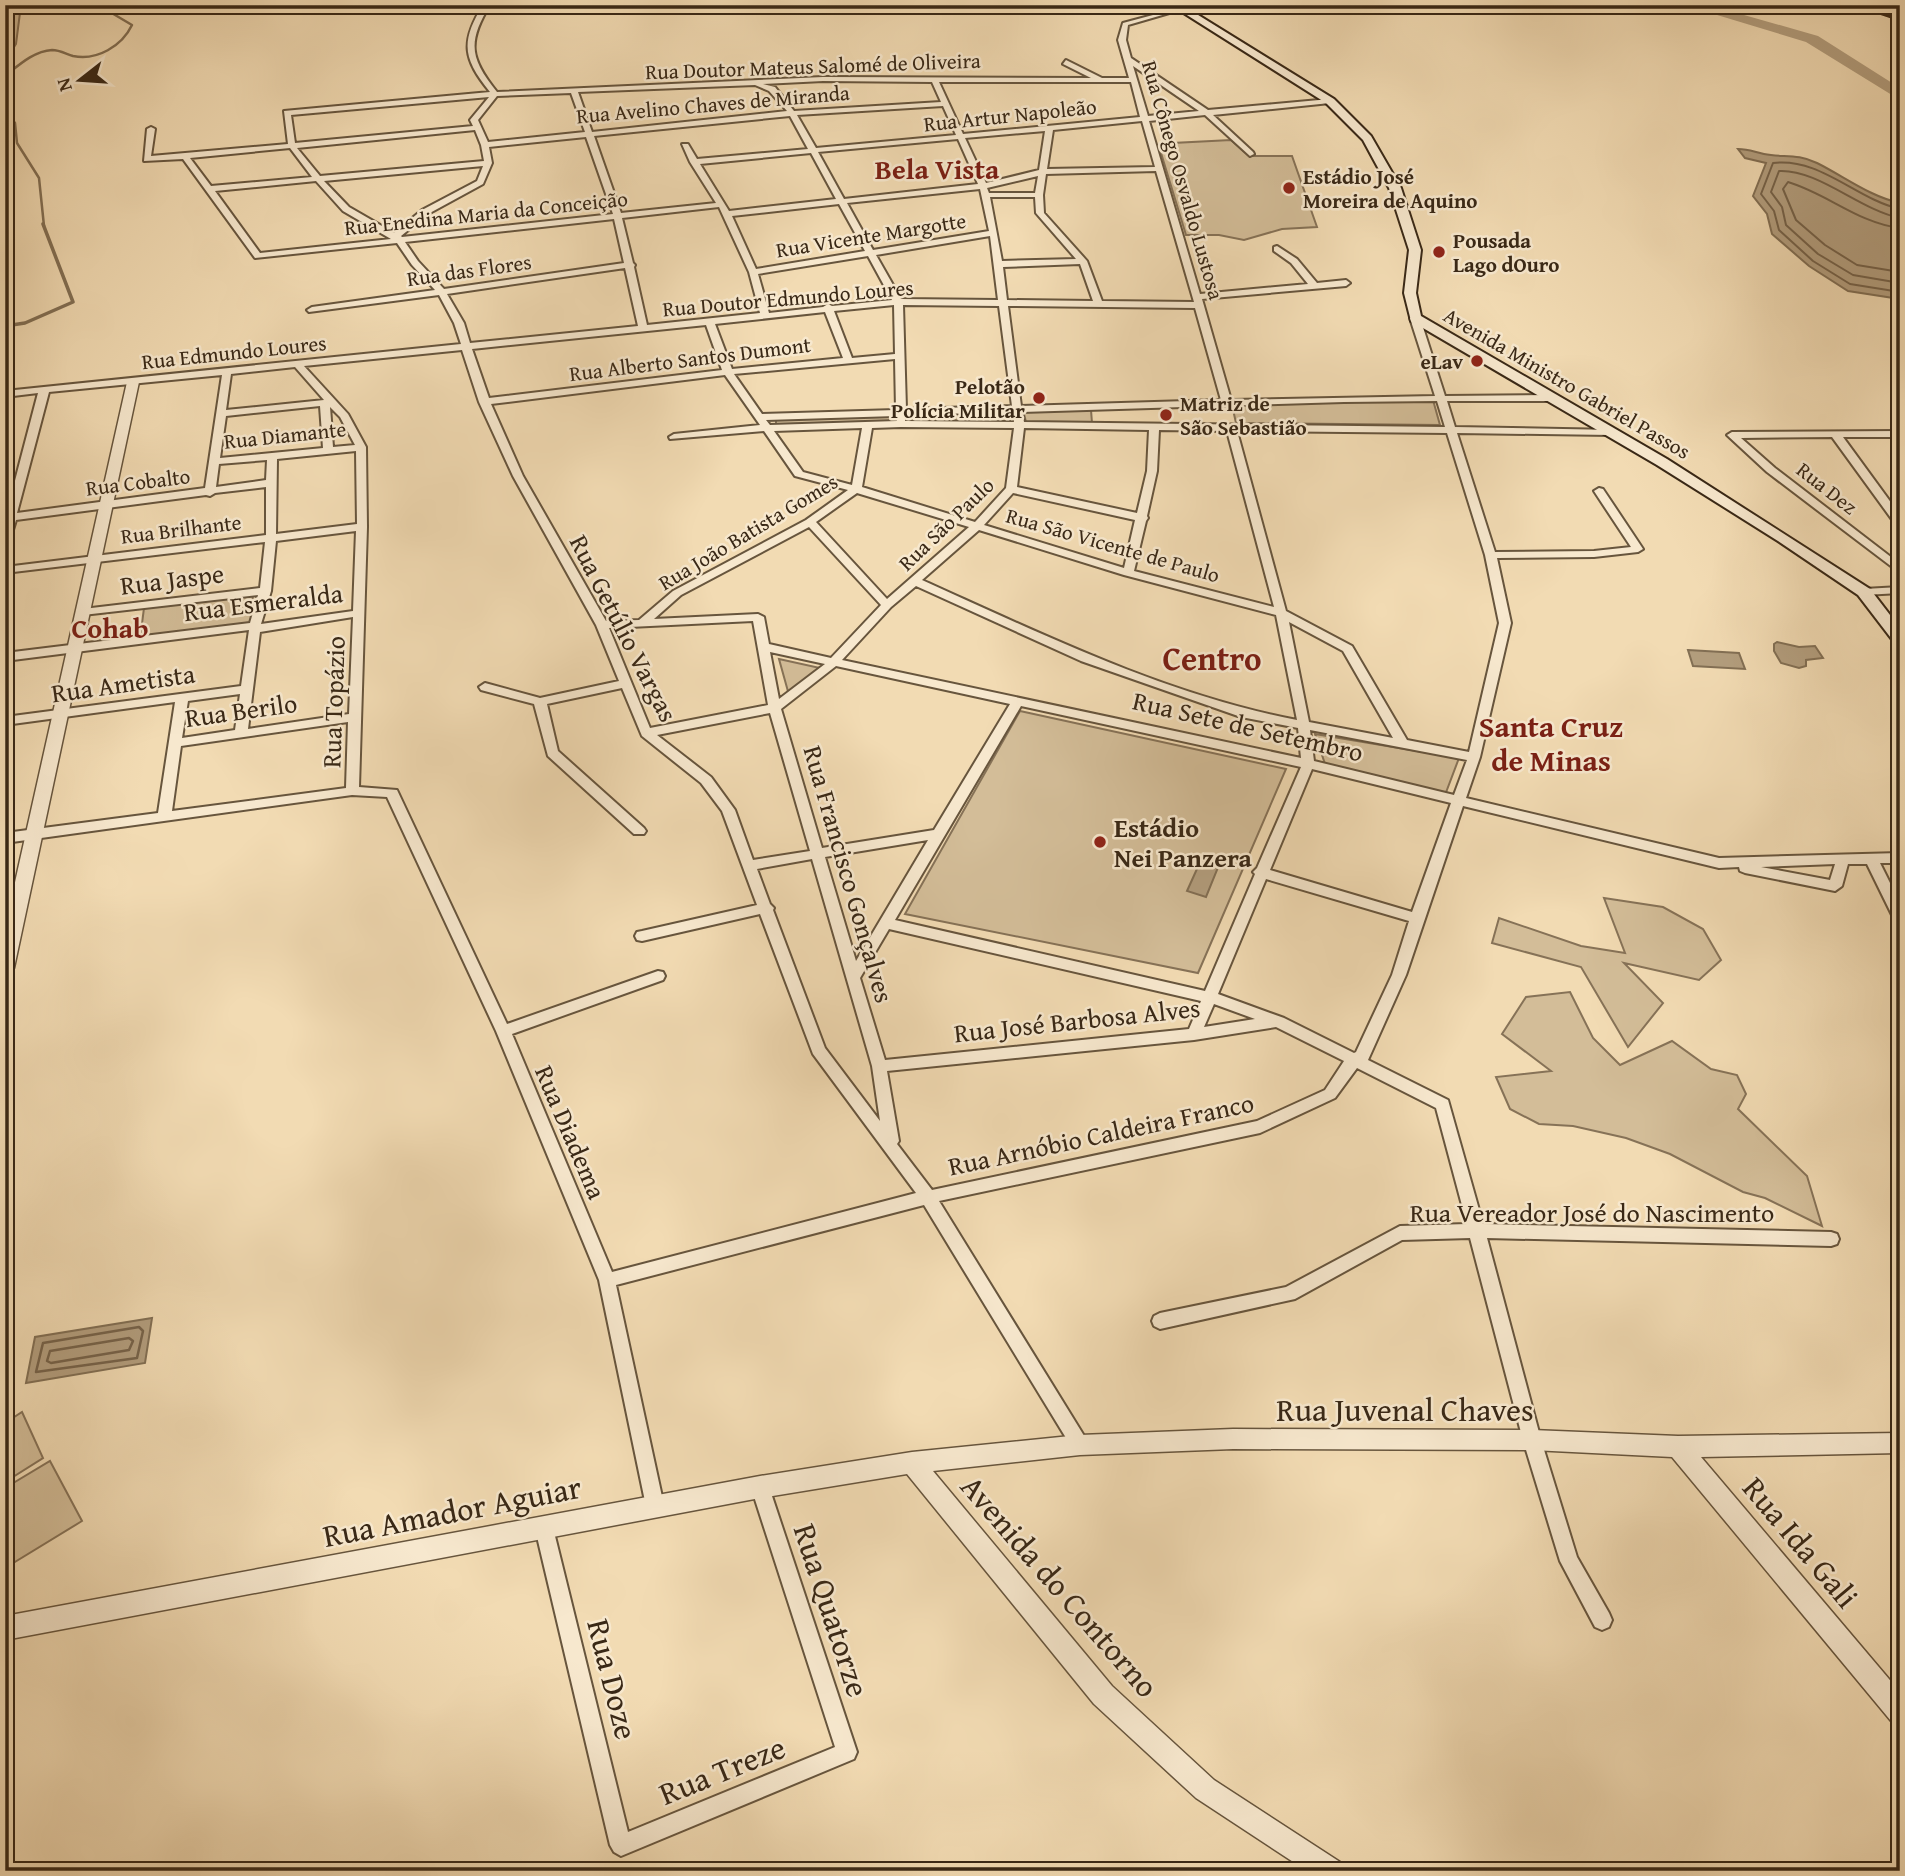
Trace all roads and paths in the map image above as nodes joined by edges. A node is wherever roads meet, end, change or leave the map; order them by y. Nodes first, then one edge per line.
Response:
1 (487, 5) edge
2 (1883, 5) edge
3 (1173, 7) edge
4 (1900, 11) edge
5 (1128, 59) junction
6 (1066, 62) dead end
7 (935, 80) junction
8 (1100, 80) junction
9 (1133, 80) junction
10 (755, 84) junction
11 (574, 91) junction
12 (495, 94) junction
13 (1326, 101) junction
14 (944, 104) junction
15 (792, 113) junction
16 (1208, 114) junction
17 (1143, 119) junction
18 (476, 128) junction
19 (1049, 128) junction
20 (151, 129) dead end
21 (587, 133) junction
22 (961, 138) junction
23 (485, 145) junction
24 (292, 146) junction
25 (685, 146) dead end
26 (815, 152) junction
27 (1250, 154) dead end
28 (185, 156) junction
29 (694, 162) junction
30 (488, 163) junction
31 (1158, 170) junction
32 (1042, 172) junction
33 (318, 179) junction
34 (209, 189) junction
35 (985, 191) junction
36 (1039, 195) junction
37 (843, 200) junction
38 (718, 205) junction
39 (727, 215) junction
40 (618, 217) junction
41 (994, 233) junction
42 (400, 240) junction
43 (1277, 249) dead end
44 (871, 254) junction
45 (1083, 261) junction
46 (1000, 264) junction
47 (631, 265) junction
48 (753, 272) junction
49 (1346, 283) dead end
50 (1314, 284) junction
51 (442, 292) junction
52 (1197, 301) junction
53 (898, 302) junction
54 (1003, 303) junction
55 (1098, 303) junction
56 (828, 307) junction
57 (312, 310) dead end
58 (765, 315) junction
59 (1415, 318) junction
60 (710, 323) junction
61 (643, 329) junction
62 (466, 349) junction
63 (900, 356) junction
64 (848, 360) junction
65 (297, 364) junction
66 (227, 371) junction
67 (728, 372) junction
68 (132, 382) junction
69 (44, 391) junction
70 (5, 394) edge
71 (1440, 398) junction
72 (1552, 398) junction
73 (484, 402) junction
74 (1227, 402) junction
75 (329, 403) junction
76 (1096, 405) junction
77 (1017, 408) junction
78 (901, 411) junction
79 (220, 414) junction
80 (758, 417) junction
81 (901, 424) junction
82 (868, 425) junction
83 (1019, 426) junction
84 (1097, 426) junction
85 (1154, 427) junction
86 (1231, 427) junction
87 (765, 428) junction
88 (1451, 428) junction
89 (1611, 432) junction
90 (1835, 434) junction
91 (1900, 434) edge
92 (674, 437) dead end
93 (361, 447) junction
94 (328, 450) junction
95 (272, 456) junction
96 (213, 462) junction
97 (271, 483) junction
98 (856, 489) junction
99 (1011, 489) junction
100 (1600, 491) dead end
101 (210, 493) junction
102 (106, 506) junction
103 (10, 517) junction
104 (1143, 518) junction
105 (810, 522) junction
106 (1900, 523) edge
107 (978, 526) junction
108 (362, 527) junction
109 (271, 537) junction
110 (5, 540) edge
111 (1491, 555) junction
112 (96, 559) junction
113 (5, 570) edge
114 (1900, 570) edge
115 (1128, 573) junction
116 (914, 581) junction
117 (1900, 590) edge
118 (265, 591) junction
119 (1864, 592) junction
120 (887, 605) junction
121 (1279, 611) junction
122 (83, 612) junction
123 (359, 613) junction
124 (643, 622) junction
125 (602, 625) junction
126 (255, 626) junction
127 (1900, 639) edge
128 (764, 647) junction
129 (75, 648) junction
130 (5, 657) edge
131 (833, 663) junction
132 (627, 683) junction
133 (485, 687) dead end
134 (247, 689) junction
135 (182, 697) junction
136 (1018, 700) junction
137 (540, 702) junction
138 (775, 708) junction
139 (61, 715) junction
140 (356, 717) junction
141 (5, 721) edge
142 (1304, 726) junction
143 (241, 733) junction
144 (646, 733) junction
145 (174, 743) junction
146 (1402, 743) junction
147 (1475, 757) junction
148 (1308, 764) junction
149 (352, 792) junction
150 (1457, 801) junction
151 (164, 818) junction
152 (639, 831) dead end
153 (33, 834) junction
154 (937, 834) junction
155 (5, 838) edge
156 (818, 853) junction
157 (1900, 858) edge
158 (1843, 859) junction
159 (1871, 859) junction
160 (1719, 863) junction
161 (751, 865) junction
162 (1260, 872) junction
163 (766, 908) junction
164 (1900, 917) edge
165 (1416, 918) junction
166 (886, 923) junction
167 (642, 936) dead end
168 (5, 968) edge
169 (658, 976) dead end
170 (853, 978) junction
171 (1209, 997) junction
172 (1279, 1022) junction
173 (503, 1031) junction
174 (1194, 1034) junction
175 (1355, 1058) junction
176 (879, 1066) junction
177 (892, 1145) junction
178 (928, 1197) junction
179 (1475, 1231) junction
180 (1831, 1238) dead end
181 (607, 1280) junction
182 (1160, 1321) dead end
183 (1532, 1440) junction
184 (1900, 1443) edge
185 (1080, 1445) junction
186 (1678, 1447) junction
187 (912, 1463) junction
188 (760, 1487) junction
189 (655, 1506) junction
190 (544, 1528) junction
191 (1602, 1620) dead end
192 (5, 1628) edge
193 (1900, 1712) edge
194 (846, 1752) joint
195 (621, 1845) joint
196 (1331, 1871) edge

1 - 12 street
2 - 4 street
3 - 5 street, Rua Cônego Osvaldo Lustosa
3 - 13 main road, Avenida Ministro Gabriel Passos
5 - 9 street, Rua Cônego Osvaldo Lustosa
5 - 16 street
6 - 8 street
7 - 8 street, Rua Doutor Mateus Salomé de Oliveira
7 - 10 street, Rua Doutor Mateus Salomé de Oliveira
7 - 14 street, Rua São Paulo
8 - 9 street, Rua Doutor Mateus Salomé de Oliveira
9 - 17 street, Rua Cônego Osvaldo Lustosa
10 - 11 street, Rua Doutor Mateus Salomé de Oliveira
10 - 15 street
11 - 12 street, Rua Doutor Mateus Salomé de Oliveira
11 - 21 street
12 - 18 street
12 - 24 street, Rua Doutor Mateus Salomé de Oliveira
13 - 16 street, Rua Artur Napoleão
13 - 59 main road, Avenida Ministro Gabriel Passos
14 - 15 street, Rua Avelino Chaves de Miranda
14 - 22 street, Rua São Paulo
15 - 21 street, Rua Avelino Chaves de Miranda
15 - 26 street
16 - 17 street, Rua Artur Napoleão
16 - 27 street
17 - 19 street, Rua Artur Napoleão
17 - 31 street, Rua Cônego Osvaldo Lustosa
18 - 23 street
18 - 24 street
19 - 22 street, Rua Artur Napoleão
19 - 32 street
20 - 28 street
21 - 23 street, Rua Avelino Chaves de Miranda
21 - 40 street
22 - 26 street, Rua Artur Napoleão
22 - 35 street, Rua São Paulo
23 - 30 street
24 - 28 street
24 - 33 street
25 - 29 street
26 - 29 street, Rua Artur Napoleão
26 - 37 street
28 - 34 street
29 - 38 street
30 - 33 street
30 - 42 street
31 - 32 street
31 - 52 street, Rua Cônego Osvaldo Lustosa
32 - 35 street
32 - 36 street
33 - 34 street
33 - 42 street
34 - 42 street, Rua Enedina Maria da Conceição
35 - 36 street
35 - 37 street
35 - 41 street, Rua São Paulo
36 - 45 street
37 - 39 street
37 - 44 street
38 - 39 street
38 - 40 street, Rua Enedina Maria da Conceição
39 - 48 street
40 - 42 street, Rua Enedina Maria da Conceição
40 - 47 street
41 - 44 street, Rua Vicente Margotte
41 - 46 street, Rua São Paulo
42 - 51 street, Rua Getúlio Vargas
43 - 50 street
44 - 48 street, Rua Vicente Margotte
44 - 53 street
45 - 46 street
45 - 55 street
46 - 54 street, Rua São Paulo
47 - 51 street, Rua das Flores
47 - 61 street
48 - 58 street
49 - 50 street, Rua Doutor Edmundo Loures
50 - 52 street, Rua Doutor Edmundo Loures
51 - 57 street, Rua das Flores
51 - 62 street, Rua Getúlio Vargas
52 - 55 street, Rua Doutor Edmundo Loures
52 - 74 street, Rua Cônego Osvaldo Lustosa
53 - 54 street, Rua Doutor Edmundo Loures
53 - 56 street, Rua Doutor Edmundo Loures
53 - 63 street
54 - 55 street, Rua Doutor Edmundo Loures
54 - 77 street, Rua São Paulo
56 - 58 street, Rua Doutor Edmundo Loures
56 - 64 street
58 - 60 street, Rua Doutor Edmundo Loures
59 - 71 street, Rua Arnóbio Caldeira Franco
59 - 72 main road, Avenida Ministro Gabriel Passos
60 - 61 street, Rua Doutor Edmundo Loures
60 - 67 street, Rua São Vicente de Paulo
61 - 62 street, Rua Doutor Edmundo Loures
62 - 65 street, Rua Edmundo Loures
62 - 73 street, Rua Getúlio Vargas
63 - 64 street, Rua Alberto Santos Dumont
63 - 78 street
64 - 67 street, Rua Alberto Santos Dumont
65 - 66 street, Rua Edmundo Loures
65 - 75 street
66 - 68 street, Rua Edmundo Loures
66 - 79 street
67 - 73 street, Rua Alberto Santos Dumont
67 - 80 street, Rua São Vicente de Paulo
68 - 69 street, Rua Edmundo Loures
68 - 102 street
69 - 70 street, Rua Edmundo Loures
69 - 103 street
71 - 72 street
71 - 74 street
71 - 88 street, Rua Arnóbio Caldeira Franco
72 - 89 main road, Avenida Ministro Gabriel Passos
73 - 125 street, Rua Getúlio Vargas
74 - 76 street
75 - 79 street
75 - 93 street
75 - 94 street
76 - 77 street
76 - 84 street
77 - 78 street
77 - 83 street, Rua São Paulo
78 - 80 street
78 - 81 street
79 - 96 street
80 - 87 street, Rua São Vicente de Paulo
81 - 82 street
81 - 83 street
82 - 87 street
82 - 98 street, Rua João Batista Gomes
83 - 84 street
83 - 99 street, Rua São Paulo
84 - 85 street
85 - 86 street
85 - 104 street
86 - 88 street
86 - 121 street
87 - 92 street
87 - 98 street, Rua São Vicente de Paulo
88 - 89 street
88 - 111 street, Rua Arnóbio Caldeira Franco
89 - 119 main road, Avenida Ministro Gabriel Passos
90 - 91 street
90 - 106 street
90 - 114 street, Rua Dez
93 - 94 street, Rua Diamante
93 - 108 street, Rua Topázio
94 - 95 street, Rua Diamante
95 - 96 street, Rua Diamante
95 - 97 street
96 - 101 street
97 - 101 street, Rua Cobalto
97 - 109 street
98 - 105 street, Rua João Batista Gomes
98 - 107 street, Rua São Vicente de Paulo
99 - 104 street
99 - 107 street, Rua São Paulo
100 - 111 street
101 - 102 street, Rua Cobalto
102 - 103 street, Rua Cobalto
102 - 112 street
103 - 110 street
104 - 115 street
105 - 120 street
105 - 124 street, Rua João Batista Gomes
107 - 115 street, Rua São Vicente de Paulo
107 - 116 street, Rua São Paulo
108 - 109 street, Rua Brilhante
108 - 123 street, Rua Topázio
109 - 112 street, Rua Brilhante
109 - 118 street
111 - 147 street, Rua Arnóbio Caldeira Franco
112 - 113 street, Rua Brilhante
112 - 122 street
115 - 121 street, Rua São Vicente de Paulo
116 - 120 street, Rua São Paulo
116 - 142 street
117 - 119 street
118 - 122 street, Rua Jaspe
118 - 126 street
119 - 127 main road, Avenida Ministro Gabriel Passos
120 - 131 street, Rua São Paulo
121 - 142 street
121 - 146 street, Rua São Vicente de Paulo
122 - 129 street
123 - 126 street, Rua Esmeralda
123 - 140 street, Rua Topázio
124 - 125 street
124 - 128 street, Rua Francisco Gonçalves
125 - 132 street, Rua Getúlio Vargas
126 - 129 street, Rua Esmeralda
126 - 134 street
128 - 131 street, Rua Sete de Setembro
128 - 138 street, Rua Francisco Gonçalves
129 - 130 street, Rua Esmeralda
129 - 139 street
131 - 136 street, Rua Sete de Setembro
131 - 138 street, Rua São Paulo
132 - 137 street
132 - 144 street, Rua Getúlio Vargas
133 - 137 street
134 - 135 street, Rua Ametista
134 - 143 street
135 - 139 street, Rua Ametista
135 - 145 street
136 - 148 street, Rua Sete de Setembro
136 - 154 street
137 - 152 street
138 - 144 street
138 - 156 street, Rua Francisco Gonçalves
139 - 141 street, Rua Ametista
139 - 153 street
140 - 143 street, Rua Berilo
140 - 149 street, Rua Topázio
142 - 146 street
142 - 148 street
143 - 145 street, Rua Berilo
144 - 161 street, Rua Getúlio Vargas
145 - 151 street
146 - 147 street
147 - 150 street, Rua Arnóbio Caldeira Franco
148 - 150 street, Rua Sete de Setembro
148 - 162 street
149 - 151 street
149 - 173 street, Rua Diadema
150 - 160 street, Rua Sete de Setembro
150 - 165 street, Rua Arnóbio Caldeira Franco
151 - 153 street
153 - 155 street
153 - 168 street
154 - 156 street
154 - 166 street
156 - 161 street
156 - 170 street, Rua Francisco Gonçalves
157 - 159 street, Rua Sete de Setembro
158 - 159 street, Rua Sete de Setembro
158 - 160 street, Rua Sete de Setembro
158 - 160 street, Rua Sete de Setembro
159 - 164 street
161 - 163 street, Rua Getúlio Vargas
162 - 165 street
162 - 171 street
163 - 167 street
163 - 177 street, Rua Getúlio Vargas
165 - 175 street, Rua Arnóbio Caldeira Franco
166 - 170 street
166 - 171 street
169 - 173 street
170 - 176 street, Rua Francisco Gonçalves
171 - 172 street
171 - 174 street
172 - 174 street, Rua José Barbosa Alves
172 - 175 street
173 - 181 street, Rua Diadema
174 - 176 street, Rua José Barbosa Alves
175 - 178 street, Rua Arnóbio Caldeira Franco
175 - 179 street
176 - 177 street, Rua Francisco Gonçalves
177 - 178 street, Rua Getúlio Vargas
178 - 181 street, Rua Arnóbio Caldeira Franco
178 - 185 street, Rua Getúlio Vargas
179 - 180 street, Rua Vereador José do Nascimento
179 - 182 street, Rua Vereador José do Nascimento
179 - 183 street
181 - 189 street, Rua Diadema
183 - 185 street, Rua Juvenal Chaves
183 - 186 street, Rua Juvenal Chaves
183 - 191 street
184 - 186 street, Rua Juvenal Chaves
185 - 187 street, Rua Juvenal Chaves
186 - 193 street, Rua Ida Gali
187 - 188 street, Rua Amador Aguiar
187 - 196 street, Avenida do Contorno
188 - 189 street, Rua Amador Aguiar
188 - 194 street, Rua Quatorze
189 - 190 street, Rua Amador Aguiar
190 - 192 street, Rua Amador Aguiar
190 - 195 street, Rua Doze
194 - 195 street, Rua Treze

